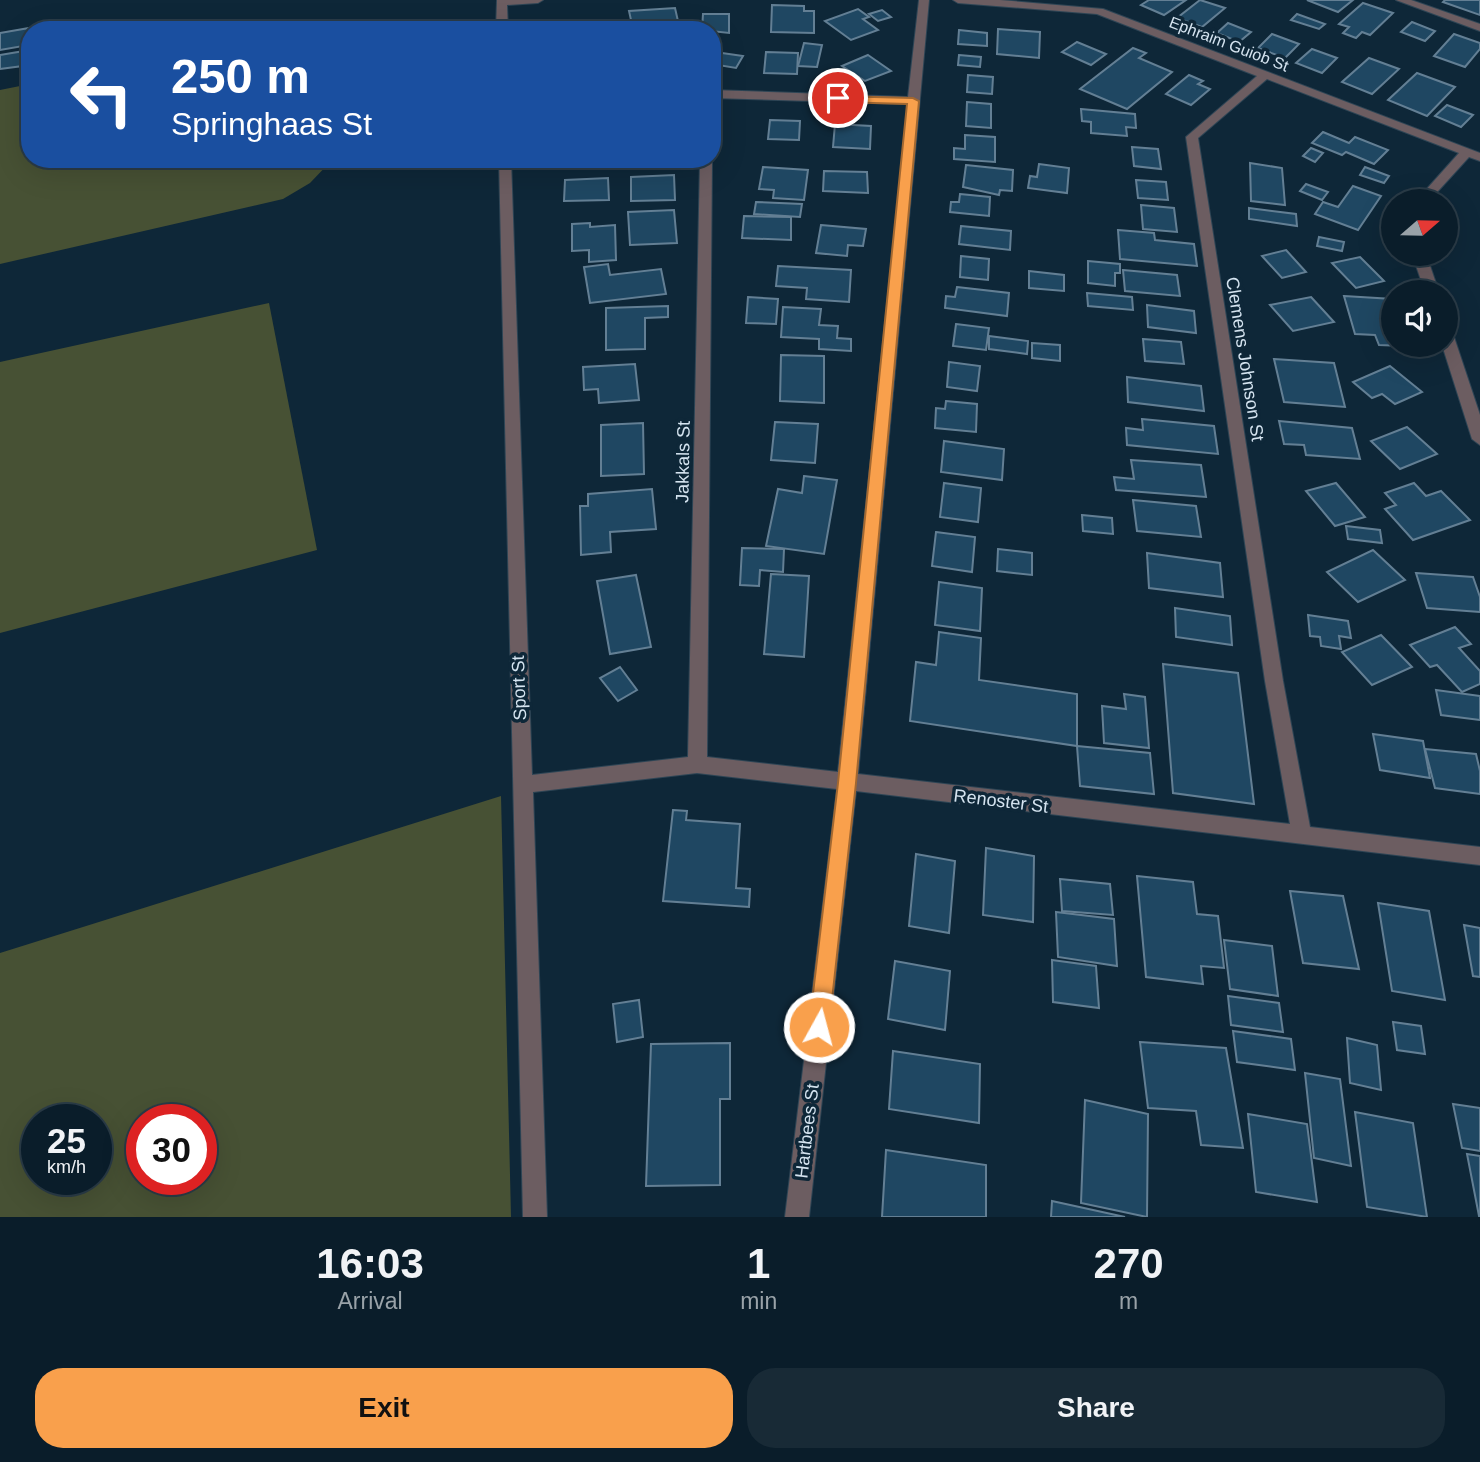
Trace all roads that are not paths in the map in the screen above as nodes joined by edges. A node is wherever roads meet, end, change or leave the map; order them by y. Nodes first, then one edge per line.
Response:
1 (538, 0) edge
2 (924, 0) edge
3 (958, 0) edge
4 (1401, 0) edge
5 (502, 1) edge
6 (502, 21) edge
7 (1480, 28) edge
8 (1265, 75) junction
9 (721, 94) edge
10 (913, 101) junction
11 (1474, 155) edge
12 (505, 168) edge
13 (706, 168) edge
14 (1436, 189) edge
15 (1453, 357) edge
16 (1480, 439) edge
17 (697, 764) junction
18 (847, 783) junction
19 (522, 785) junction
20 (1302, 836) junction
21 (1480, 856) edge
22 (535, 1217) edge
23 (797, 1217) edge

1 - 5 street
2 - 10 street, Hartbees St
3 - 8 street, Ephraim Guiob St
4 - 7 street
5 - 6 street
8 - 11 street, Ephraim Guiob St
8 - 20 street, Clemens Johnson St
9 - 10 street
10 - 18 street, Hartbees St
11 - 14 street
12 - 19 street, Sport St
13 - 17 street, Jakkals St
15 - 16 street
17 - 18 street, Renoster St
17 - 19 street, Renoster St
18 - 20 street, Renoster St
18 - 23 street, Hartbees St
19 - 22 street, Sport St
20 - 21 street, Renoster St

